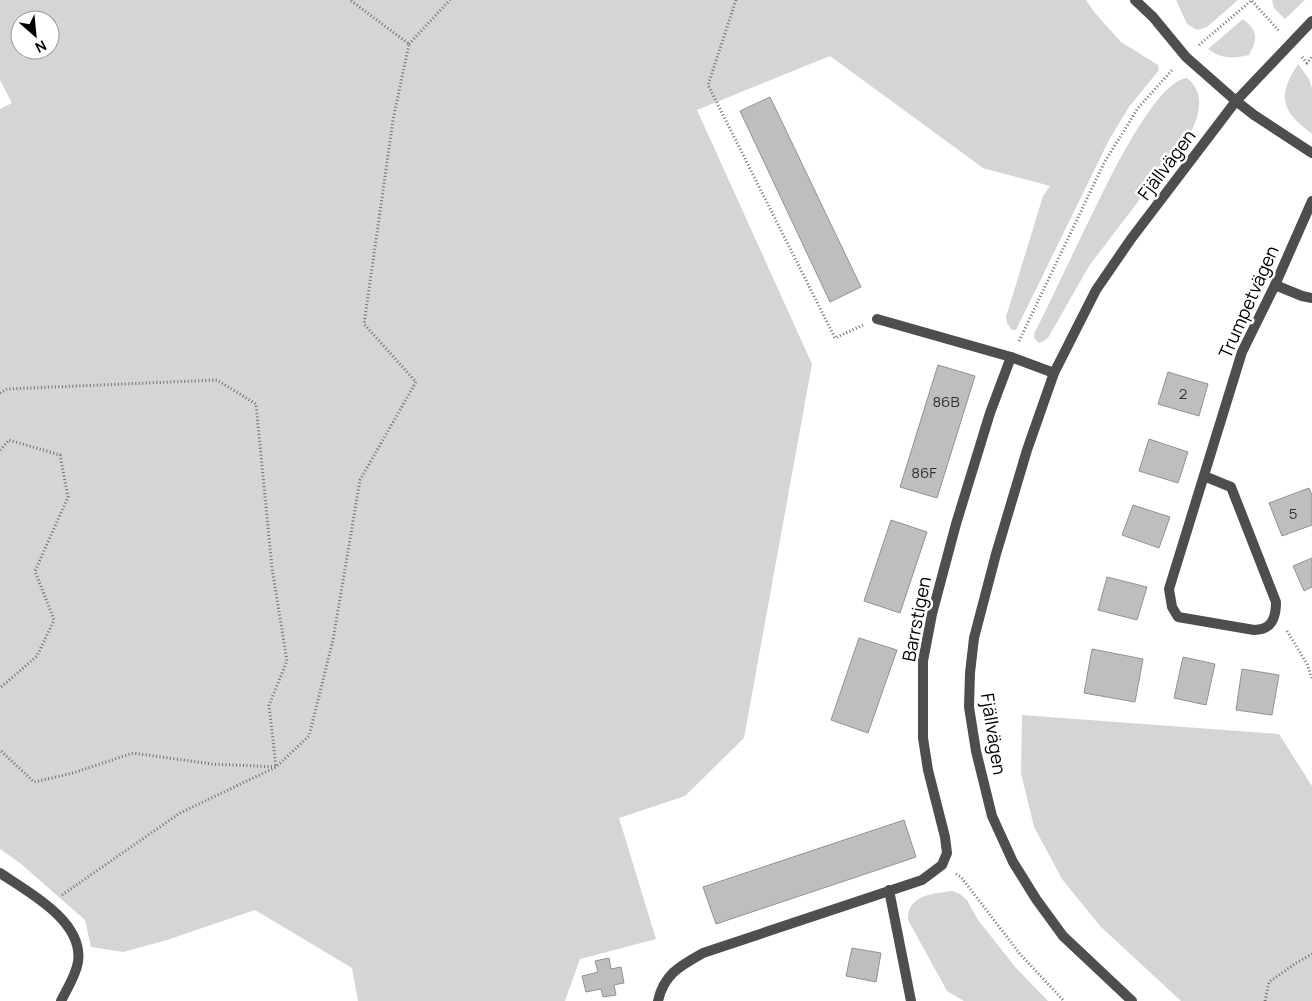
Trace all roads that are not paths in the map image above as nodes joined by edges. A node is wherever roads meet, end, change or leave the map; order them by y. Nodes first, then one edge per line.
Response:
1 (1135, 0) edge
2 (1312, 22) edge
3 (1236, 101) junction
4 (1312, 153) edge
5 (1312, 201) edge
6 (1275, 285) junction
7 (1312, 298) edge
8 (877, 319) road end
9 (1011, 357) junction
10 (1054, 374) junction
11 (1204, 476) junction
12 (0, 872) edge
13 (889, 890) junction
14 (61, 1001) edge
15 (658, 1001) edge
16 (911, 1001) edge
17 (1132, 1001) edge

1 - 3 street
2 - 3 street, Fjällvägen
3 - 4 street
3 - 10 street, Fjällvägen
5 - 6 street, Trumpetvägen
6 - 7 street
6 - 11 street, Trumpetvägen
8 - 9 street
9 - 10 street
9 - 13 street, Barrstigen
10 - 17 street, Fjällvägen
11 - 11 street, Trumpetvägen
12 - 14 street
13 - 15 street
13 - 16 street

